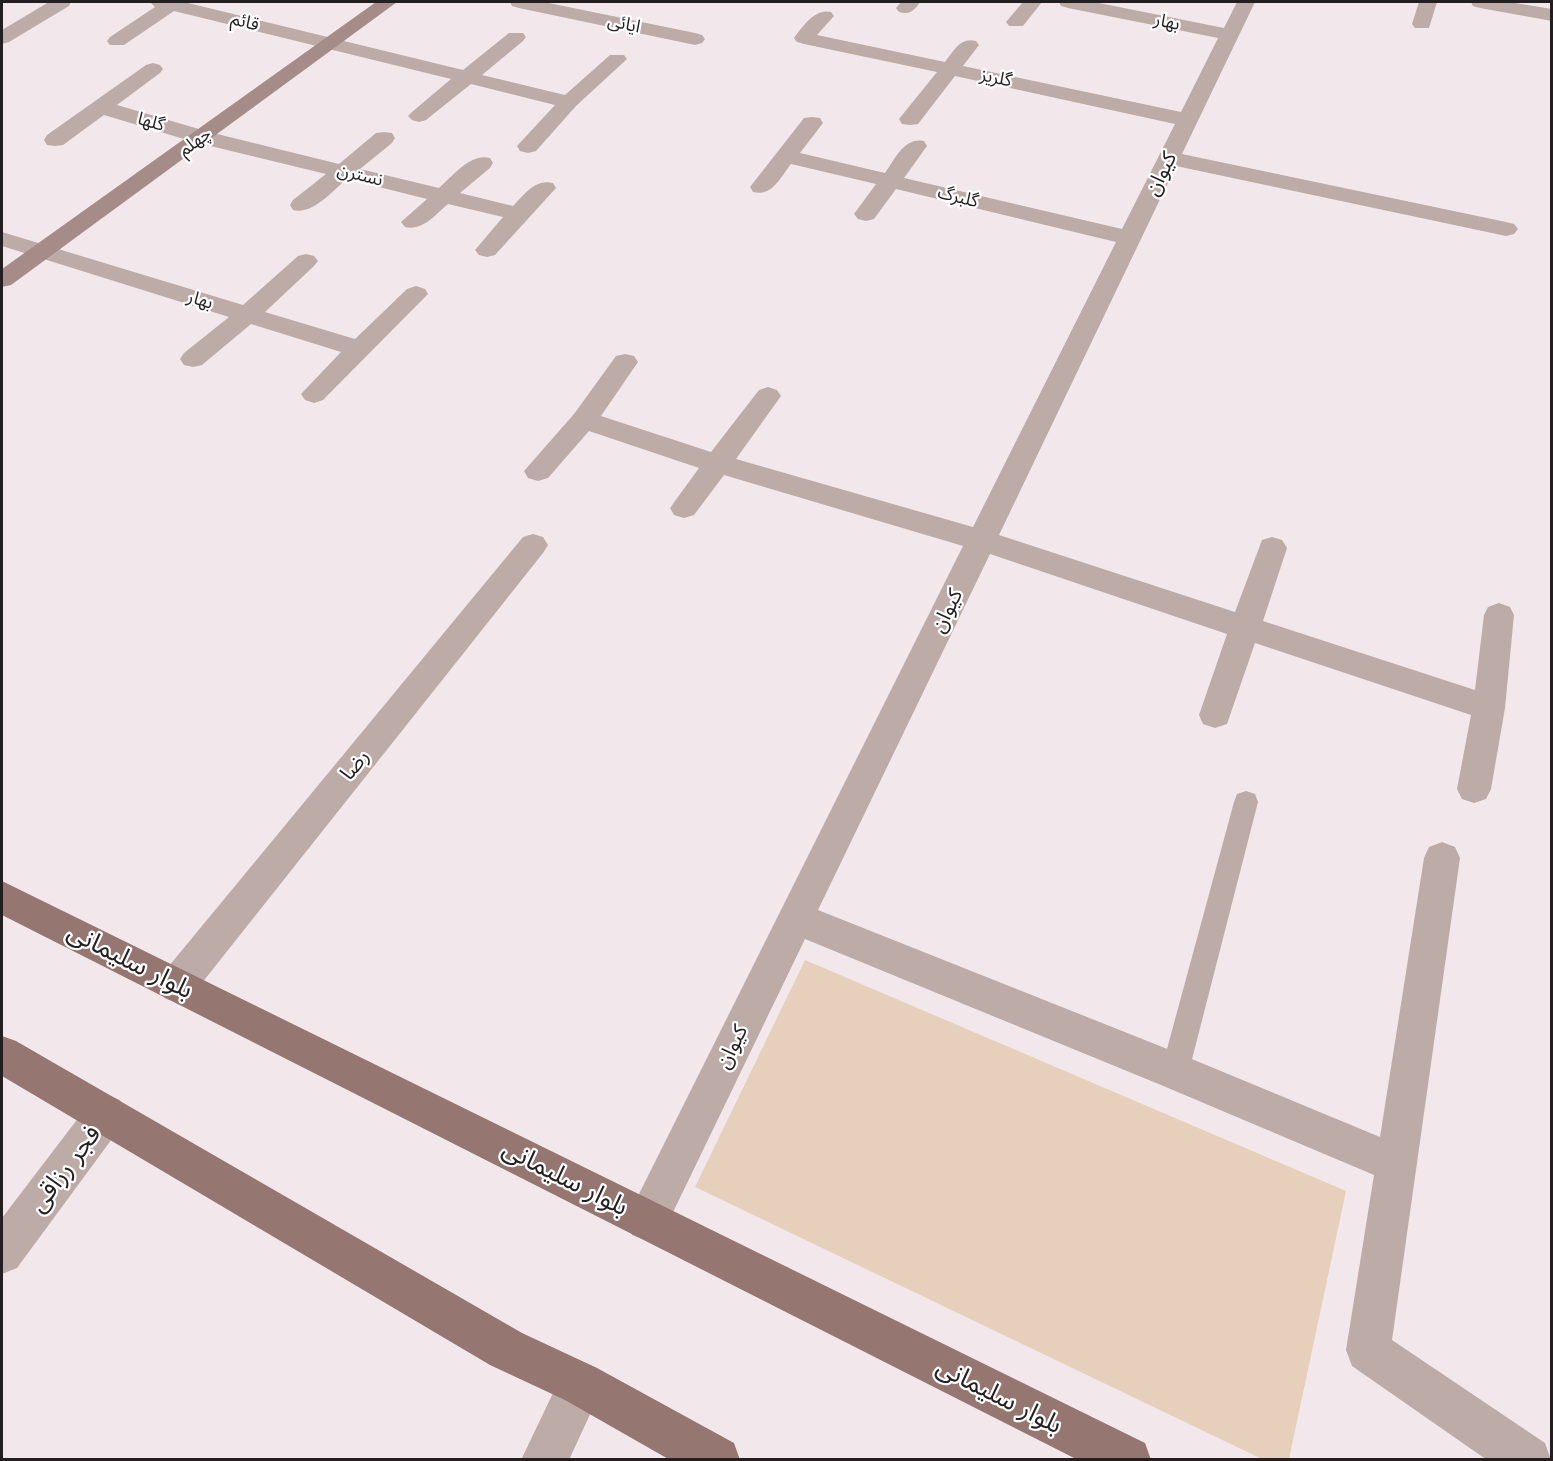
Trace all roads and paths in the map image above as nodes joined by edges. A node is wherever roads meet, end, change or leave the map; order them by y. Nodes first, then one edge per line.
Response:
1 (62, 2) edge
2 (168, 2) edge
3 (388, 2) edge
4 (519, 2) edge
5 (1033, 2) edge
6 (1068, 2) edge
7 (1246, 2) edge
8 (1428, 2) edge
9 (1480, 2) edge
10 (1551, 15) edge
11 (824, 16) dead end
12 (1016, 22) dead end
13 (1422, 24) dead end
14 (1230, 35) junction
15 (516, 37) dead end
16 (2, 38) edge
17 (695, 39) dead end
18 (117, 41) dead end
19 (330, 44) junction
20 (969, 45) dead end
21 (616, 59) dead end
22 (949, 68) junction
23 (153, 69) dead end
24 (466, 77) junction
25 (569, 102) junction
26 (100, 107) junction
27 (419, 116) dead end
28 (910, 119) dead end
29 (1188, 120) junction
30 (812, 123) dead end
31 (202, 137) junction
32 (384, 138) dead end
33 (54, 140) dead end
34 (528, 146) dead end
35 (916, 146) dead end
36 (786, 156) junction
37 (1169, 158) junction
38 (482, 162) dead end
39 (344, 172) junction
40 (890, 181) junction
41 (761, 187) dead end
42 (545, 188) dead end
43 (445, 196) junction
44 (301, 205) dead end
45 (518, 214) junction
46 (866, 214) dead end
47 (413, 222) dead end
48 (1506, 229) dead end
49 (1130, 238) junction
50 (2, 239) edge
51 (487, 250) dead end
52 (41, 251) junction
53 (306, 261) dead end
54 (2, 280) edge
55 (416, 294) dead end
56 (247, 315) junction
57 (358, 349) junction
58 (193, 359) dead end
59 (625, 362) dead end
60 (314, 394) dead end
61 (768, 396) dead end
62 (584, 420) junction
63 (719, 464) junction
64 (538, 471) dead end
65 (684, 508) dead end
66 (981, 540) junction
67 (533, 545) dead end
68 (1272, 548) dead end
69 (1499, 615) dead end
70 (1245, 627) junction
71 (1490, 708) junction
72 (1215, 716) dead end
73 (1474, 789) dead end
74 (1246, 802) dead end
75 (1442, 858) dead end
76 (2, 897) edge
77 (795, 918) junction
78 (177, 985) junction
79 (2, 1055) edge
80 (1175, 1071) junction
81 (106, 1114) junction
82 (1396, 1164) junction
83 (647, 1220) junction
84 (2, 1253) edge
85 (581, 1384) junction
86 (544, 1460) edge
87 (717, 1460) edge
88 (1128, 1460) edge
89 (1528, 1460) edge

1 - 16 street
2 - 18 street
2 - 19 street, قائم
3 - 19 street, چهلم
4 - 17 street, ایائی
5 - 12 street
6 - 14 street, بهار
7 - 14 street, کیوان
8 - 13 street
9 - 10 street
11 - 22 street, گلریز
14 - 29 street, کیوان
15 - 24 street
19 - 24 street, قائم
19 - 31 street, چهلم
20 - 22 street
21 - 25 street
22 - 28 street
22 - 29 street, گلریز
23 - 26 street
24 - 25 street, قائم
24 - 27 street
25 - 34 street
26 - 31 street, گلها
26 - 33 street
29 - 37 street, کیوان
30 - 36 street
31 - 39 street, نسترن
31 - 52 street, چهلم
32 - 39 street
35 - 40 street
36 - 40 street, گلبرگ
36 - 41 street
37 - 48 street
37 - 49 street, کیوان
38 - 43 street
39 - 43 street, نسترن
39 - 44 street
40 - 46 street
40 - 49 street, گلبرگ
42 - 45 street
43 - 45 street, نسترن
43 - 47 street
45 - 51 street
49 - 66 street, کیوان
50 - 52 street, بهار
52 - 54 street, چهلم
52 - 56 street, بهار
53 - 56 street
55 - 57 street
56 - 57 street, بهار
56 - 58 street
57 - 60 street
59 - 62 street
61 - 63 street
62 - 63 street
62 - 64 street
63 - 65 street
63 - 66 street
66 - 70 street
66 - 77 street, کیوان
67 - 78 street, رضا
68 - 70 street
69 - 71 street
70 - 71 street
70 - 72 street
71 - 73 street
74 - 80 lane
75 - 82 street
76 - 78 main road, بلوار سلیمانی
77 - 80 street
77 - 83 street, کیوان
78 - 83 main road, بلوار سلیمانی
79 - 81 main road
80 - 82 street
81 - 84 street, فجر رزاقی
81 - 85 main road
82 - 89 street
83 - 88 main road, بلوار سلیمانی
85 - 86 street
85 - 87 main road

